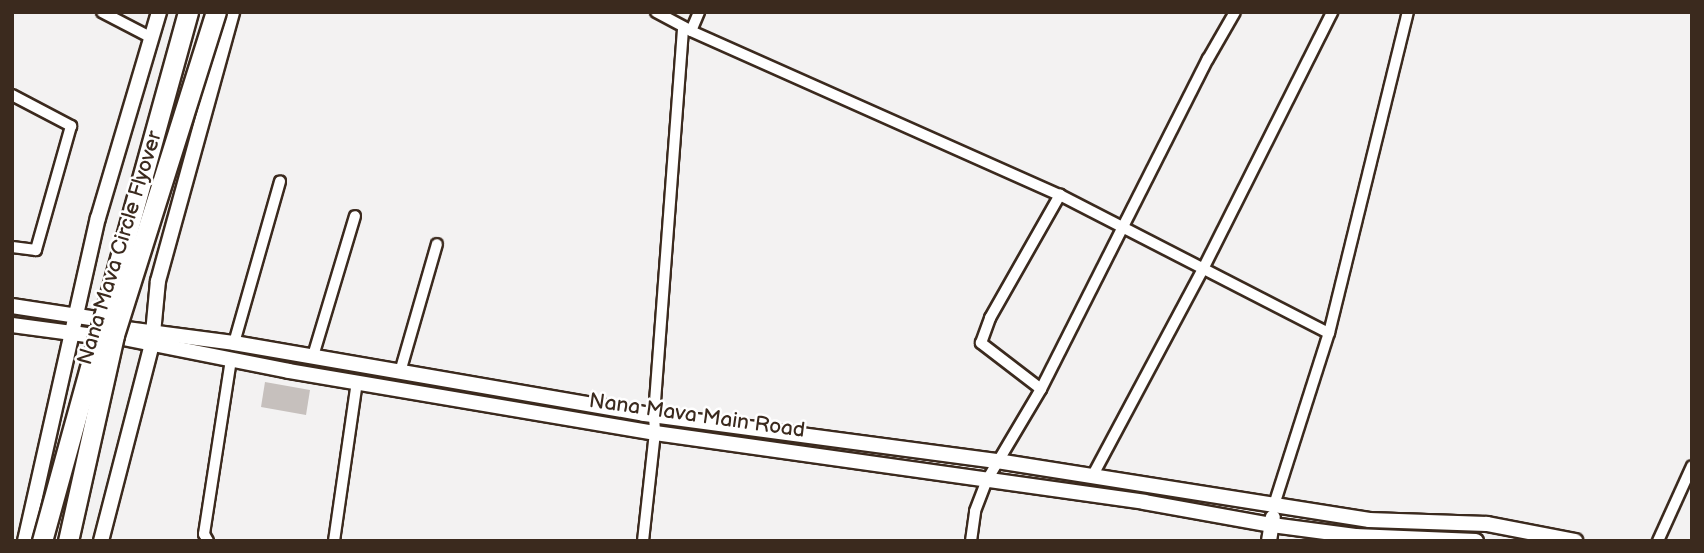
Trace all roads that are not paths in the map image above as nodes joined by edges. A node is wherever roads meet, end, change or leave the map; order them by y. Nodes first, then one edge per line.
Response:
1 (102, 12) edge
2 (159, 12) edge
3 (187, 12) edge
4 (216, 12) edge
5 (232, 12) edge
6 (656, 12) edge
7 (699, 12) edge
8 (1235, 12) edge
9 (1332, 12) edge
10 (1408, 12) edge
11 (687, 29) junction
12 (150, 37) junction
13 (12, 94) edge
14 (279, 181) dead end
15 (1060, 195) junction
16 (355, 216) dead end
17 (1123, 227) junction
18 (438, 244) dead end
19 (12, 247) edge
20 (1203, 269) junction
21 (12, 306) edge
22 (73, 315) junction
23 (97, 319) junction
24 (12, 325) edge
25 (71, 333) junction
26 (119, 333) junction
27 (1329, 333) junction
28 (94, 336) junction
29 (154, 338) junction
30 (234, 343) junction
31 (313, 356) junction
32 (231, 359) junction
33 (400, 372) junction
34 (357, 383) junction
35 (1041, 389) junction
36 (654, 415) junction
37 (655, 433) junction
38 (997, 461) junction
39 (1692, 466) edge
40 (1093, 475) junction
41 (988, 480) junction
42 (1274, 505) junction
43 (1272, 525) junction
44 (24, 541) edge
45 (41, 541) edge
46 (68, 541) edge
47 (100, 541) edge
48 (208, 541) edge
49 (334, 541) edge
50 (643, 541) edge
51 (971, 541) edge
52 (1269, 541) edge
53 (1476, 541) edge
54 (1575, 541) edge
55 (1658, 541) edge

1 - 12 street
2 - 12 street
3 - 45 highway, Nana Mava Circle Flyover, bridge
4 - 46 highway, Nana Mava Circle Flyover, bridge
5 - 29 street
6 - 11 street
7 - 11 street
8 - 17 street
9 - 20 street
10 - 27 street
11 - 15 street
11 - 36 street
12 - 22 street
13 - 19 street
14 - 30 street
15 - 17 street
15 - 35 street
16 - 31 street
17 - 20 street
17 - 35 street
18 - 33 street
20 - 27 street
20 - 40 street
21 - 22 street
22 - 23 street
22 - 25 street
23 - 26 street
23 - 28 street
24 - 25 street
25 - 28 street
25 - 44 street
26 - 28 street
26 - 29 street, Nana Mava Main Road
27 - 42 street
29 - 30 street, Nana Mava Main Road
29 - 32 street, Nana Mava Main Road
29 - 47 street
30 - 31 street, Nana Mava Main Road
31 - 33 street, Nana Mava Main Road
32 - 34 street, Nana Mava Main Road
32 - 48 street
33 - 36 street, Nana Mava Main Road
34 - 37 street, Nana Mava Main Road
34 - 49 street
35 - 38 street
36 - 37 street
36 - 38 street, Nana Mava Main Road
37 - 41 street, Nana Mava Main Road
37 - 50 street
38 - 40 street, Nana Mava Main Road
38 - 41 street
39 - 55 street
40 - 42 street, Nana Mava Main Road
41 - 43 street, Nana Mava Main Road
41 - 51 street
42 - 43 street
42 - 54 street, Nana Mava Main Road
43 - 52 street
43 - 53 street, Nana Mava Main Road

